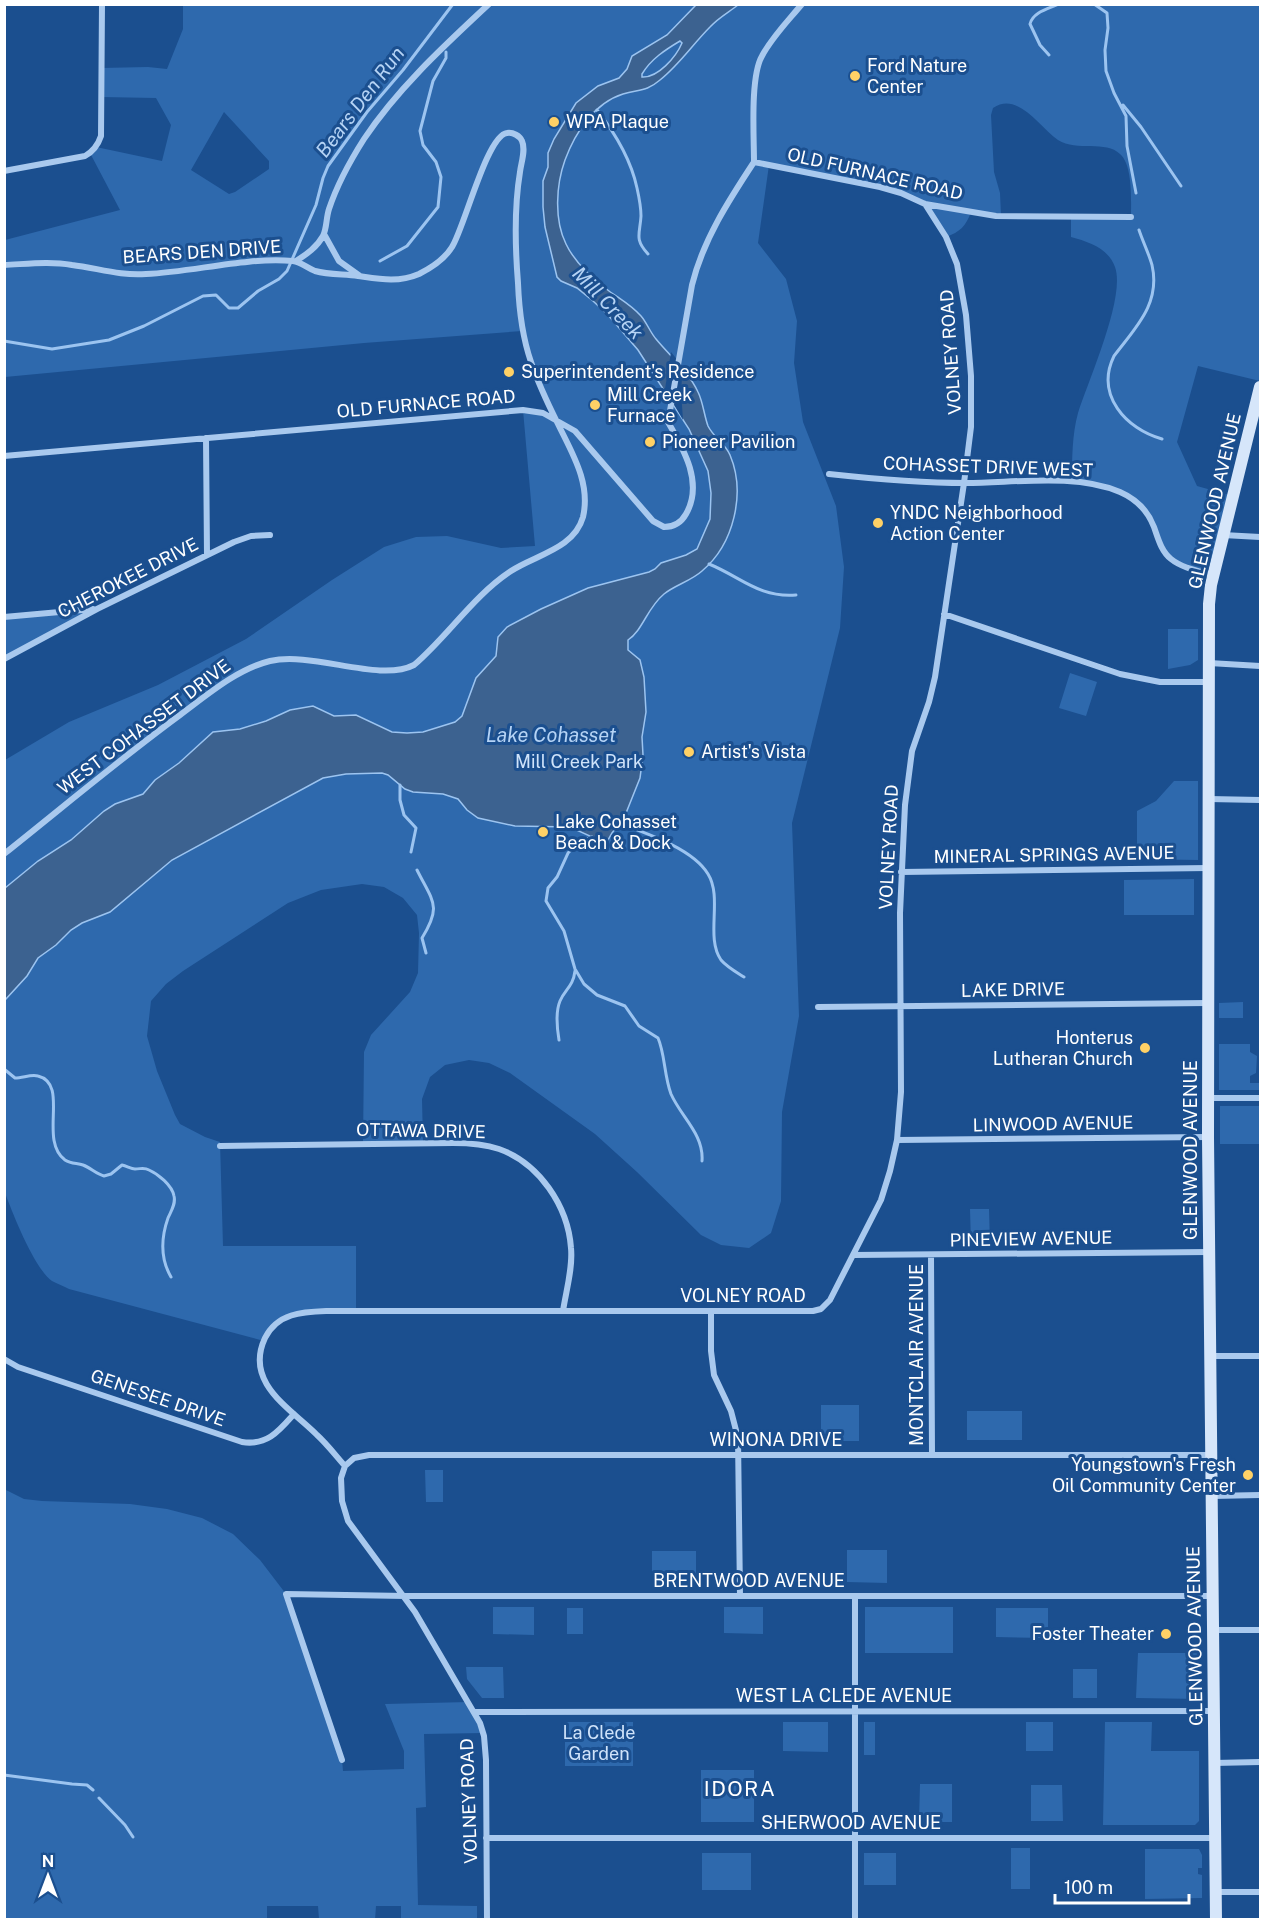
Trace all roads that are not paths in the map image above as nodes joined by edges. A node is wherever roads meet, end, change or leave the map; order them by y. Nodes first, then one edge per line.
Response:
1 (102, 4) edge
2 (489, 4) edge
3 (802, 4) edge
4 (754, 162) junction
5 (4, 171) edge
6 (925, 204) junction
7 (1131, 217) dead end
8 (324, 234) junction
9 (296, 261) junction
10 (4, 265) edge
11 (360, 276) junction
12 (1260, 387) edge
13 (556, 420) junction
14 (206, 438) junction
15 (4, 456) edge
16 (829, 474) dead end
17 (964, 483) junction
18 (270, 535) dead end
19 (1223, 535) junction
20 (1260, 537) edge
21 (207, 555) junction
22 (1213, 575) junction
23 (97, 609) junction
24 (945, 614) junction
25 (4, 617) edge
26 (4, 659) edge
27 (1209, 663) junction
28 (1260, 666) edge
29 (1209, 682) junction
30 (1209, 799) junction
31 (1260, 800) edge
32 (4, 854) edge
33 (1208, 868) junction
34 (901, 872) junction
35 (1208, 1003) junction
36 (900, 1006) junction
37 (818, 1007) dead end
38 (1208, 1098) junction
39 (1260, 1098) edge
40 (1208, 1137) junction
41 (897, 1140) junction
42 (220, 1146) dead end
43 (1210, 1252) junction
44 (854, 1255) junction
45 (932, 1255) junction
46 (563, 1311) junction
47 (711, 1311) junction
48 (1211, 1356) junction
49 (1260, 1356) edge
50 (4, 1359) edge
51 (294, 1414) junction
52 (738, 1455) junction
53 (932, 1455) junction
54 (1210, 1455) junction
55 (345, 1466) junction
56 (1260, 1495) edge
57 (1212, 1496) junction
58 (405, 1596) junction
59 (740, 1596) junction
60 (855, 1596) junction
61 (1212, 1596) junction
62 (1213, 1630) junction
63 (1260, 1630) edge
64 (855, 1711) junction
65 (1214, 1711) junction
66 (474, 1712) junction
67 (342, 1760) dead end
68 (1260, 1762) edge
69 (1214, 1763) junction
70 (486, 1838) junction
71 (855, 1838) junction
72 (1215, 1838) junction
73 (1216, 1892) junction
74 (1260, 1892) edge
75 (487, 1920) edge
76 (855, 1920) edge
77 (1216, 1920) edge

1 - 5 street
2 - 8 street
3 - 4 street
4 - 6 street, OLD FURNACE ROAD
4 - 13 street, OLD FURNACE ROAD
6 - 7 street, OLD FURNACE ROAD
6 - 17 street, VOLNEY ROAD
8 - 9 street
8 - 11 street
9 - 10 street, BEARS DEN DRIVE
9 - 11 street
11 - 13 street
12 - 19 main road, GLENWOOD AVENUE
13 - 14 street, OLD FURNACE ROAD
13 - 32 street, WEST COHASSET DRIVE
14 - 15 street, OLD FURNACE ROAD
14 - 21 street
16 - 17 street, COHASSET DRIVE WEST
17 - 22 street, COHASSET DRIVE WEST
17 - 24 street, VOLNEY ROAD
18 - 21 street, CHEROKEE DRIVE
19 - 20 street
19 - 22 main road, GLENWOOD AVENUE
21 - 23 street, CHEROKEE DRIVE
22 - 27 main road, GLENWOOD AVENUE
23 - 25 street
23 - 26 street, CHEROKEE DRIVE
24 - 29 street
24 - 34 street, VOLNEY ROAD
27 - 28 street
27 - 29 main road, GLENWOOD AVENUE
29 - 30 main road, GLENWOOD AVENUE
30 - 31 street
30 - 33 main road, GLENWOOD AVENUE
33 - 34 street, MINERAL SPRINGS AVENUE
33 - 35 main road, GLENWOOD AVENUE
34 - 36 street, VOLNEY ROAD
35 - 36 street, LAKE DRIVE
35 - 38 main road, GLENWOOD AVENUE
36 - 37 street, LAKE DRIVE
36 - 41 street, VOLNEY ROAD
38 - 39 street
38 - 40 main road, GLENWOOD AVENUE
40 - 41 street, LINWOOD AVENUE
40 - 43 main road, GLENWOOD AVENUE
41 - 44 street, VOLNEY ROAD
42 - 46 street, OTTAWA DRIVE
43 - 45 street, PINEVIEW AVENUE
43 - 48 main road, GLENWOOD AVENUE
44 - 45 street, PINEVIEW AVENUE
44 - 47 street, VOLNEY ROAD
45 - 53 street, MONTCLAIR AVENUE
46 - 47 street, VOLNEY ROAD
46 - 51 street, VOLNEY ROAD
47 - 52 street
48 - 49 street
48 - 54 main road, GLENWOOD AVENUE
50 - 51 street, GENESEE DRIVE
51 - 55 street, VOLNEY ROAD
52 - 53 street, WINONA DRIVE
52 - 55 street, WINONA DRIVE
52 - 59 street
53 - 54 street, WINONA DRIVE
54 - 57 main road, GLENWOOD AVENUE
55 - 58 street, VOLNEY ROAD
56 - 57 street
57 - 61 main road, GLENWOOD AVENUE
58 - 59 street, BRENTWOOD AVENUE
58 - 66 street, VOLNEY ROAD
58 - 67 street, BRENTWOOD AVENUE
59 - 60 street, BRENTWOOD AVENUE
60 - 61 street, BRENTWOOD AVENUE
60 - 64 street
61 - 62 main road, GLENWOOD AVENUE
62 - 63 street
62 - 65 main road, GLENWOOD AVENUE
64 - 65 street, WEST LA CLEDE AVENUE
64 - 66 street, WEST LA CLEDE AVENUE
64 - 71 street
65 - 69 main road, GLENWOOD AVENUE
66 - 70 street, VOLNEY ROAD
68 - 69 street
69 - 72 main road, GLENWOOD AVENUE
70 - 71 street, SHERWOOD AVENUE
70 - 75 street, VOLNEY ROAD
71 - 72 street, SHERWOOD AVENUE
71 - 76 street
72 - 73 main road, GLENWOOD AVENUE
73 - 74 street
73 - 77 main road, GLENWOOD AVENUE

